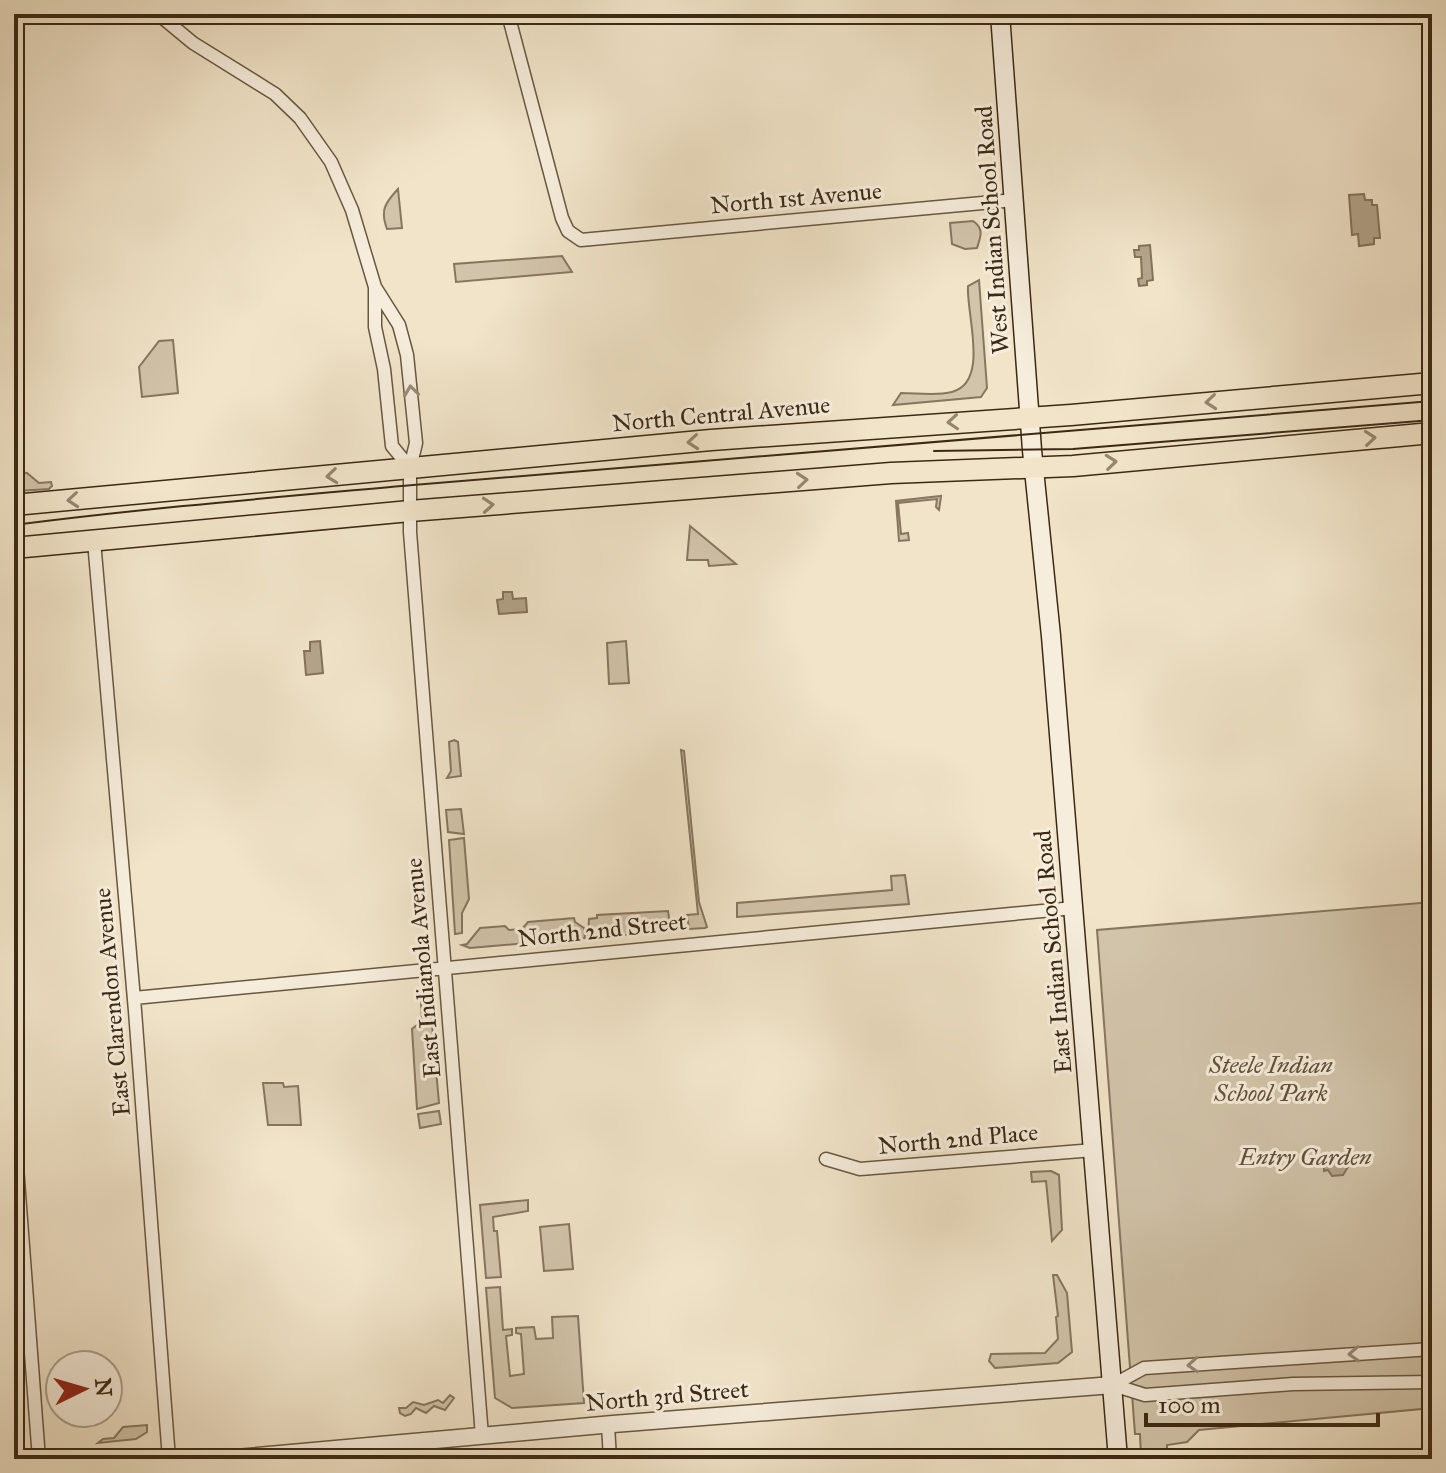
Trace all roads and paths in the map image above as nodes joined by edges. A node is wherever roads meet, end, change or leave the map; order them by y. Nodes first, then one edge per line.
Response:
1 (158, 14) edge
2 (508, 14) edge
3 (1000, 14) edge
4 (1015, 200) junction
5 (375, 287) junction
6 (1432, 383) edge
7 (1030, 417) junction
8 (1432, 433) edge
9 (1032, 442) joint
10 (410, 468) junction
11 (1034, 468) junction
12 (410, 504) junction
13 (14, 505) edge
14 (94, 541) junction
15 (14, 548) edge
16 (1074, 908) junction
17 (445, 967) junction
18 (134, 998) junction
19 (14, 1127) edge
20 (1094, 1150) junction
21 (826, 1159) dead end
22 (1432, 1349) edge
23 (1432, 1382) edge
24 (1113, 1385) junction
25 (608, 1425) junction
26 (482, 1436) junction
27 (39, 1459) edge
28 (169, 1459) edge
29 (225, 1459) edge
30 (610, 1459) edge
31 (1118, 1459) edge

1 - 5 street
2 - 4 street, North 1st Avenue
3 - 4 main road, West Indian School Road
4 - 7 main road, West Indian School Road
5 - 10 street
10 -> 5 street, East Indianola Avenue
6 -> 7 main road, North Central Avenue
7 - 9 main road, West Indian School Road
7 -> 10 main road, North Central Avenue
11 -> 8 main road
9 - 11 main road, East Indian School Road
10 - 12 street, East Indianola Avenue
10 -> 13 main road, North Central Avenue
12 -> 11 main road
11 - 16 main road, East Indian School Road
12 - 14 main road
12 - 17 street, East Indianola Avenue
14 - 15 main road
14 - 18 street, East Clarendon Avenue
16 - 17 street, North 2nd Street
16 - 20 main road, East Indian School Road
17 - 18 street, North 2nd Street
17 - 26 street, East Indianola Avenue
18 - 28 street, East Clarendon Avenue
19 - 27 street
20 - 21 street, North 2nd Place
20 - 24 main road, East Indian School Road
22 -> 24 street
23 - 24 street
24 - 25 street, North 3rd Street
24 - 31 main road, East Indian School Road
25 - 26 street, North 3rd Street
25 - 30 street
26 - 29 street, North 3rd Street

